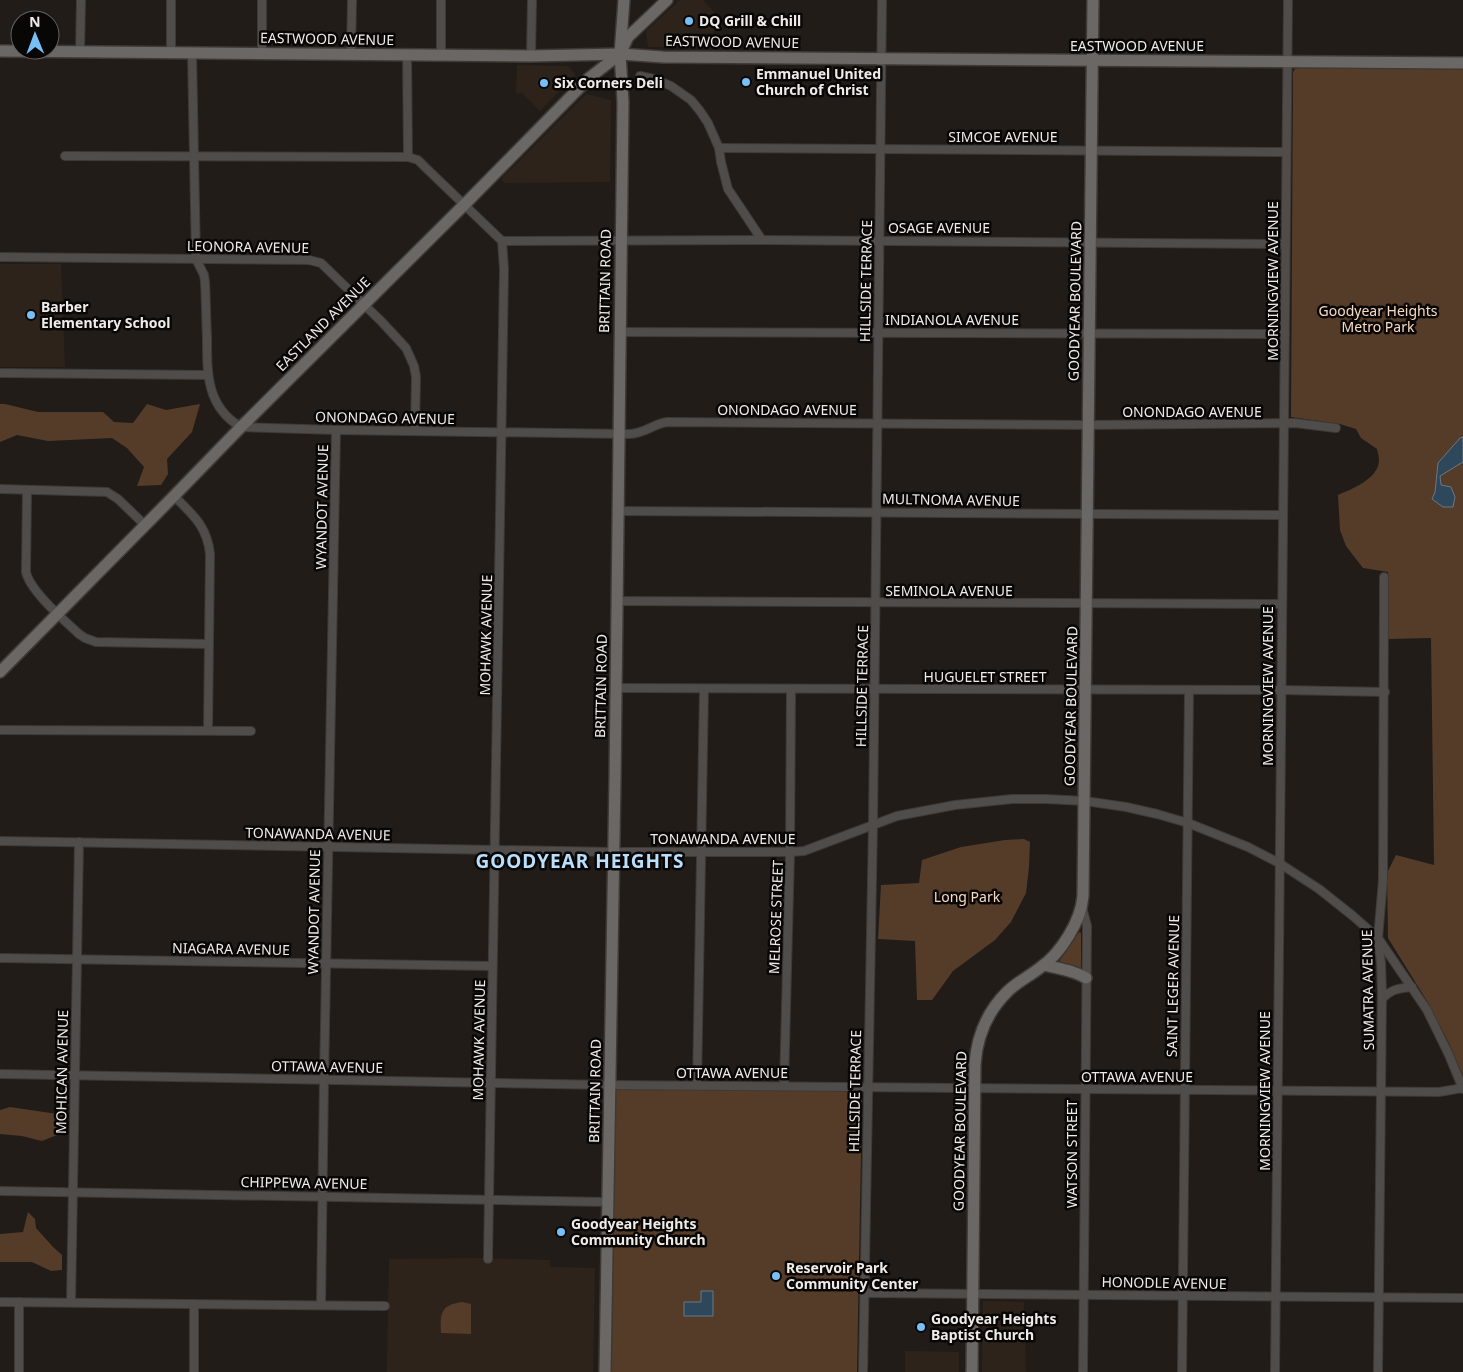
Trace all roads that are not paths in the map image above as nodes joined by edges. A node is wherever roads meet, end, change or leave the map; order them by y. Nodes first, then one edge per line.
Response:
1 (81, 0) edge
2 (171, 0) edge
3 (262, 0) edge
4 (352, 0) edge
5 (441, 0) edge
6 (532, 0) edge
7 (624, 0) edge
8 (667, 0) edge
9 (882, 0) edge
10 (1093, 0) edge
11 (1288, 0) edge
12 (0, 51) edge
13 (80, 52) junction
14 (171, 53) junction
15 (192, 53) junction
16 (262, 53) junction
17 (351, 54) junction
18 (441, 54) junction
19 (620, 54) junction
20 (407, 55) junction
21 (531, 56) junction
22 (881, 59) junction
23 (1092, 61) junction
24 (1287, 62) junction
25 (1463, 63) edge
26 (640, 76) dead end
27 (720, 148) junction
28 (881, 150) junction
29 (1092, 150) junction
30 (1286, 152) junction
31 (65, 156) dead end
32 (194, 157) junction
33 (408, 157) junction
34 (465, 204) junction
35 (762, 240) junction
36 (502, 241) junction
37 (879, 241) junction
38 (621, 242) junction
39 (1091, 242) junction
40 (1285, 244) junction
41 (0, 257) edge
42 (196, 259) junction
43 (363, 305) junction
44 (620, 332) junction
45 (878, 333) junction
46 (1090, 333) junction
47 (1285, 334) junction
48 (0, 373) edge
49 (207, 375) junction
50 (877, 423) junction
51 (1088, 424) junction
52 (1284, 424) junction
53 (241, 427) junction
54 (1336, 428) dead end
55 (336, 430) junction
56 (415, 430) junction
57 (502, 433) junction
58 (619, 434) junction
59 (0, 489) edge
60 (27, 491) junction
61 (174, 496) junction
62 (618, 511) junction
63 (876, 512) junction
64 (1087, 514) junction
65 (1283, 515) junction
66 (145, 524) junction
67 (1384, 577) dead end
68 (617, 601) junction
69 (875, 603) junction
70 (1086, 604) junction
71 (1281, 604) junction
72 (58, 614) junction
73 (208, 644) junction
74 (0, 672) edge
75 (616, 688) junction
76 (704, 688) junction
77 (791, 689) junction
78 (874, 690) junction
79 (1085, 690) junction
80 (1282, 690) junction
81 (1189, 691) junction
82 (1384, 692) junction
83 (0, 730) edge
84 (208, 730) junction
85 (251, 731) dead end
86 (1085, 801) junction
87 (1188, 823) junction
88 (873, 824) junction
89 (0, 841) edge
90 (79, 842) junction
91 (328, 847) junction
92 (495, 849) junction
93 (613, 852) junction
94 (701, 852) junction
95 (790, 852) junction
96 (1279, 863) junction
97 (1082, 906) junction
98 (1378, 938) junction
99 (0, 958) edge
100 (77, 959) junction
101 (326, 964) junction
102 (1044, 965) junction
103 (492, 966) junction
104 (1086, 978) junction
105 (1412, 987) junction
106 (1382, 999) junction
107 (0, 1074) edge
108 (74, 1075) junction
109 (324, 1080) junction
110 (491, 1082) junction
111 (609, 1085) junction
112 (697, 1085) junction
113 (784, 1086) junction
114 (867, 1087) junction
115 (974, 1088) junction
116 (1463, 1089) edge
117 (1085, 1090) junction
118 (1185, 1090) junction
119 (1278, 1091) junction
120 (1381, 1092) junction
121 (0, 1190) edge
122 (73, 1192) junction
123 (322, 1196) junction
124 (489, 1199) junction
125 (607, 1202) junction
126 (488, 1259) dead end
127 (864, 1293) junction
128 (972, 1294) junction
129 (1083, 1295) junction
130 (1183, 1296) junction
131 (1276, 1297) junction
132 (1378, 1298) junction
133 (1463, 1298) edge
134 (0, 1302) edge
135 (19, 1302) junction
136 (71, 1302) junction
137 (194, 1304) junction
138 (321, 1305) junction
139 (385, 1306) dead end
140 (19, 1372) edge
141 (194, 1372) edge
142 (605, 1372) edge
143 (863, 1372) edge
144 (972, 1372) edge
145 (1082, 1372) edge
146 (1182, 1372) edge
147 (1275, 1372) edge
148 (1378, 1372) edge

1 - 13 street
2 - 14 street
3 - 16 street
4 - 17 street
5 - 18 street
6 - 21 street
7 - 19 street, BRITTAIN ROAD
8 - 19 street, EASTLAND AVENUE
9 - 22 street, HILLSIDE TERRACE
10 - 23 street, GOODYEAR BOULEVARD
11 - 24 street, MORNINGVIEW AVENUE
12 - 13 street, EASTWOOD AVENUE
13 - 14 street, EASTWOOD AVENUE
14 - 15 street, EASTWOOD AVENUE
15 - 16 street, EASTWOOD AVENUE
15 - 32 street
16 - 17 street, EASTWOOD AVENUE
17 - 20 street, EASTWOOD AVENUE
18 - 20 street, EASTWOOD AVENUE
18 - 21 street, EASTWOOD AVENUE
19 - 21 street, EASTWOOD AVENUE
19 - 22 street, EASTWOOD AVENUE
19 - 34 street, EASTLAND AVENUE
19 - 38 street, BRITTAIN ROAD
20 - 33 street
22 - 23 street, EASTWOOD AVENUE
22 - 28 street, HILLSIDE TERRACE
23 - 24 street, EASTWOOD AVENUE
23 - 29 street, GOODYEAR BOULEVARD
24 - 25 street, EASTWOOD AVENUE
24 - 30 street, MORNINGVIEW AVENUE
26 - 27 street
27 - 28 street, SIMCOE AVENUE
27 - 35 street
28 - 29 street, SIMCOE AVENUE
28 - 37 street, HILLSIDE TERRACE
29 - 30 street, SIMCOE AVENUE
29 - 39 street, GOODYEAR BOULEVARD
30 - 40 street, MORNINGVIEW AVENUE
31 - 32 street
32 - 33 street
32 - 42 street
33 - 34 street
34 - 36 street
34 - 43 street, EASTLAND AVENUE
35 - 37 street, OSAGE AVENUE
35 - 38 street, OSAGE AVENUE
36 - 38 street, OSAGE AVENUE
36 - 57 street, MOHAWK AVENUE
37 - 39 street, OSAGE AVENUE
37 - 45 street, HILLSIDE TERRACE
38 - 44 street, BRITTAIN ROAD
39 - 40 street, OSAGE AVENUE
39 - 46 street, GOODYEAR BOULEVARD
40 - 47 street, MORNINGVIEW AVENUE
41 - 42 street, LEONORA AVENUE
42 - 43 street, LEONORA AVENUE
42 - 49 street
43 - 53 street, EASTLAND AVENUE
43 - 56 street, LEONORA AVENUE
44 - 45 street, INDIANOLA AVENUE
44 - 58 street, BRITTAIN ROAD
45 - 46 street, INDIANOLA AVENUE
45 - 50 street, HILLSIDE TERRACE
46 - 47 street, INDIANOLA AVENUE
46 - 51 street, GOODYEAR BOULEVARD
47 - 52 street, MORNINGVIEW AVENUE
48 - 49 street
49 - 53 street
50 - 51 street, ONONDAGO AVENUE
50 - 58 street, ONONDAGO AVENUE
50 - 63 street, HILLSIDE TERRACE
51 - 52 street, ONONDAGO AVENUE
51 - 64 street, GOODYEAR BOULEVARD
52 - 54 street, ONONDAGO AVENUE
52 - 65 street, MORNINGVIEW AVENUE
53 - 55 street, ONONDAGO AVENUE
53 - 61 street, EASTLAND AVENUE
55 - 56 street, ONONDAGO AVENUE
55 - 91 street, WYANDOT AVENUE
56 - 57 street, ONONDAGO AVENUE
57 - 58 street, ONONDAGO AVENUE
57 - 92 street, MOHAWK AVENUE
58 - 62 street, BRITTAIN ROAD
59 - 60 street
60 - 66 street
60 - 72 street
61 - 66 street, EASTLAND AVENUE
61 - 73 street
62 - 63 street, MULTNOMA AVENUE
62 - 68 street, BRITTAIN ROAD
63 - 64 street, MULTNOMA AVENUE
63 - 69 street, HILLSIDE TERRACE
64 - 65 street, MULTNOMA AVENUE
64 - 70 street, GOODYEAR BOULEVARD
65 - 71 street, MORNINGVIEW AVENUE
66 - 72 street, EASTLAND AVENUE
67 - 82 street, SUMATRA AVENUE
68 - 69 street, SEMINOLA AVENUE
68 - 75 street, BRITTAIN ROAD
69 - 70 street, SEMINOLA AVENUE
69 - 78 street, HILLSIDE TERRACE
70 - 71 street, SEMINOLA AVENUE
70 - 79 street, GOODYEAR BOULEVARD
71 - 80 street, MORNINGVIEW AVENUE
72 - 73 street
72 - 74 street, EASTLAND AVENUE
73 - 84 street
75 - 76 street, HUGUELET STREET
75 - 93 street, BRITTAIN ROAD
76 - 77 street, HUGUELET STREET
76 - 94 street
77 - 78 street, HUGUELET STREET
77 - 95 street, MELROSE STREET
78 - 79 street, HUGUELET STREET
78 - 88 street, HILLSIDE TERRACE
79 - 81 street, HUGUELET STREET
79 - 86 street, GOODYEAR BOULEVARD
80 - 81 street, HUGUELET STREET
80 - 82 street, HUGUELET STREET
80 - 96 street, MORNINGVIEW AVENUE
81 - 87 street, SAINT LEGER AVENUE
82 - 98 street, SUMATRA AVENUE
83 - 84 street
84 - 85 street
86 - 87 street, TONAWANDA AVENUE
86 - 88 street, TONAWANDA AVENUE
86 - 97 street, GOODYEAR BOULEVARD
87 - 96 street, TONAWANDA AVENUE
87 - 118 street, SAINT LEGER AVENUE
88 - 95 street, TONAWANDA AVENUE
88 - 114 street, HILLSIDE TERRACE
89 - 90 street, TONAWANDA AVENUE
90 - 91 street, TONAWANDA AVENUE
90 - 100 street, MOHICAN AVENUE
91 - 92 street, TONAWANDA AVENUE
91 - 101 street, WYANDOT AVENUE
92 - 93 street, TONAWANDA AVENUE
92 - 103 street, MOHAWK AVENUE
93 - 94 street, TONAWANDA AVENUE
93 - 111 street, BRITTAIN ROAD
94 - 95 street, TONAWANDA AVENUE
94 - 112 street
95 - 113 street, MELROSE STREET
96 - 98 street, TONAWANDA AVENUE
96 - 119 street, MORNINGVIEW AVENUE
97 - 102 street, GOODYEAR BOULEVARD
97 - 104 street, WATSON STREET
98 - 105 street, TONAWANDA AVENUE
98 - 106 street, SUMATRA AVENUE
99 - 100 street, NIAGARA AVENUE
100 - 101 street, NIAGARA AVENUE
100 - 108 street, MOHICAN AVENUE
101 - 103 street, NIAGARA AVENUE
101 - 109 street, WYANDOT AVENUE
102 - 104 street
102 - 115 street, GOODYEAR BOULEVARD
103 - 110 street, MOHAWK AVENUE
104 - 117 street, WATSON STREET
105 - 106 street
105 - 116 street, TONAWANDA AVENUE
106 - 120 street, SUMATRA AVENUE
107 - 108 street, OTTAWA AVENUE
108 - 109 street, OTTAWA AVENUE
108 - 122 street, MOHICAN AVENUE
109 - 110 street, OTTAWA AVENUE
109 - 123 street, WYANDOT AVENUE
110 - 111 street, OTTAWA AVENUE
110 - 124 street, MOHAWK AVENUE
111 - 112 street, OTTAWA AVENUE
111 - 125 street, BRITTAIN ROAD
112 - 113 street, OTTAWA AVENUE
113 - 114 street, OTTAWA AVENUE
114 - 115 street, OTTAWA AVENUE
114 - 127 street, HILLSIDE TERRACE
115 - 117 street, OTTAWA AVENUE
115 - 128 street, GOODYEAR BOULEVARD
116 - 120 street, OTTAWA AVENUE
117 - 118 street, OTTAWA AVENUE
117 - 129 street, WATSON STREET
118 - 119 street, OTTAWA AVENUE
118 - 130 street, SAINT LEGER AVENUE
119 - 120 street, OTTAWA AVENUE
119 - 131 street, MORNINGVIEW AVENUE
120 - 132 street, SUMATRA AVENUE
121 - 122 street, CHIPPEWA AVENUE
122 - 123 street, CHIPPEWA AVENUE
122 - 136 street, MOHICAN AVENUE
123 - 124 street, CHIPPEWA AVENUE
123 - 138 street, WYANDOT AVENUE
124 - 125 street, CHIPPEWA AVENUE
124 - 126 street, MOHAWK AVENUE
125 - 142 street, BRITTAIN ROAD
127 - 128 street, HONODLE AVENUE
127 - 143 street, HILLSIDE TERRACE
128 - 129 street, HONODLE AVENUE
128 - 144 street, GOODYEAR BOULEVARD
129 - 130 street, HONODLE AVENUE
129 - 145 street, WATSON STREET
130 - 131 street, HONODLE AVENUE
130 - 146 street, SAINT LEGER AVENUE
131 - 132 street, HONODLE AVENUE
131 - 147 street, MORNINGVIEW AVENUE
132 - 133 street, HONODLE AVENUE
132 - 148 street, SUMATRA AVENUE
134 - 135 street
135 - 136 street
135 - 140 street
136 - 137 street
137 - 138 street
137 - 141 street
138 - 139 street

